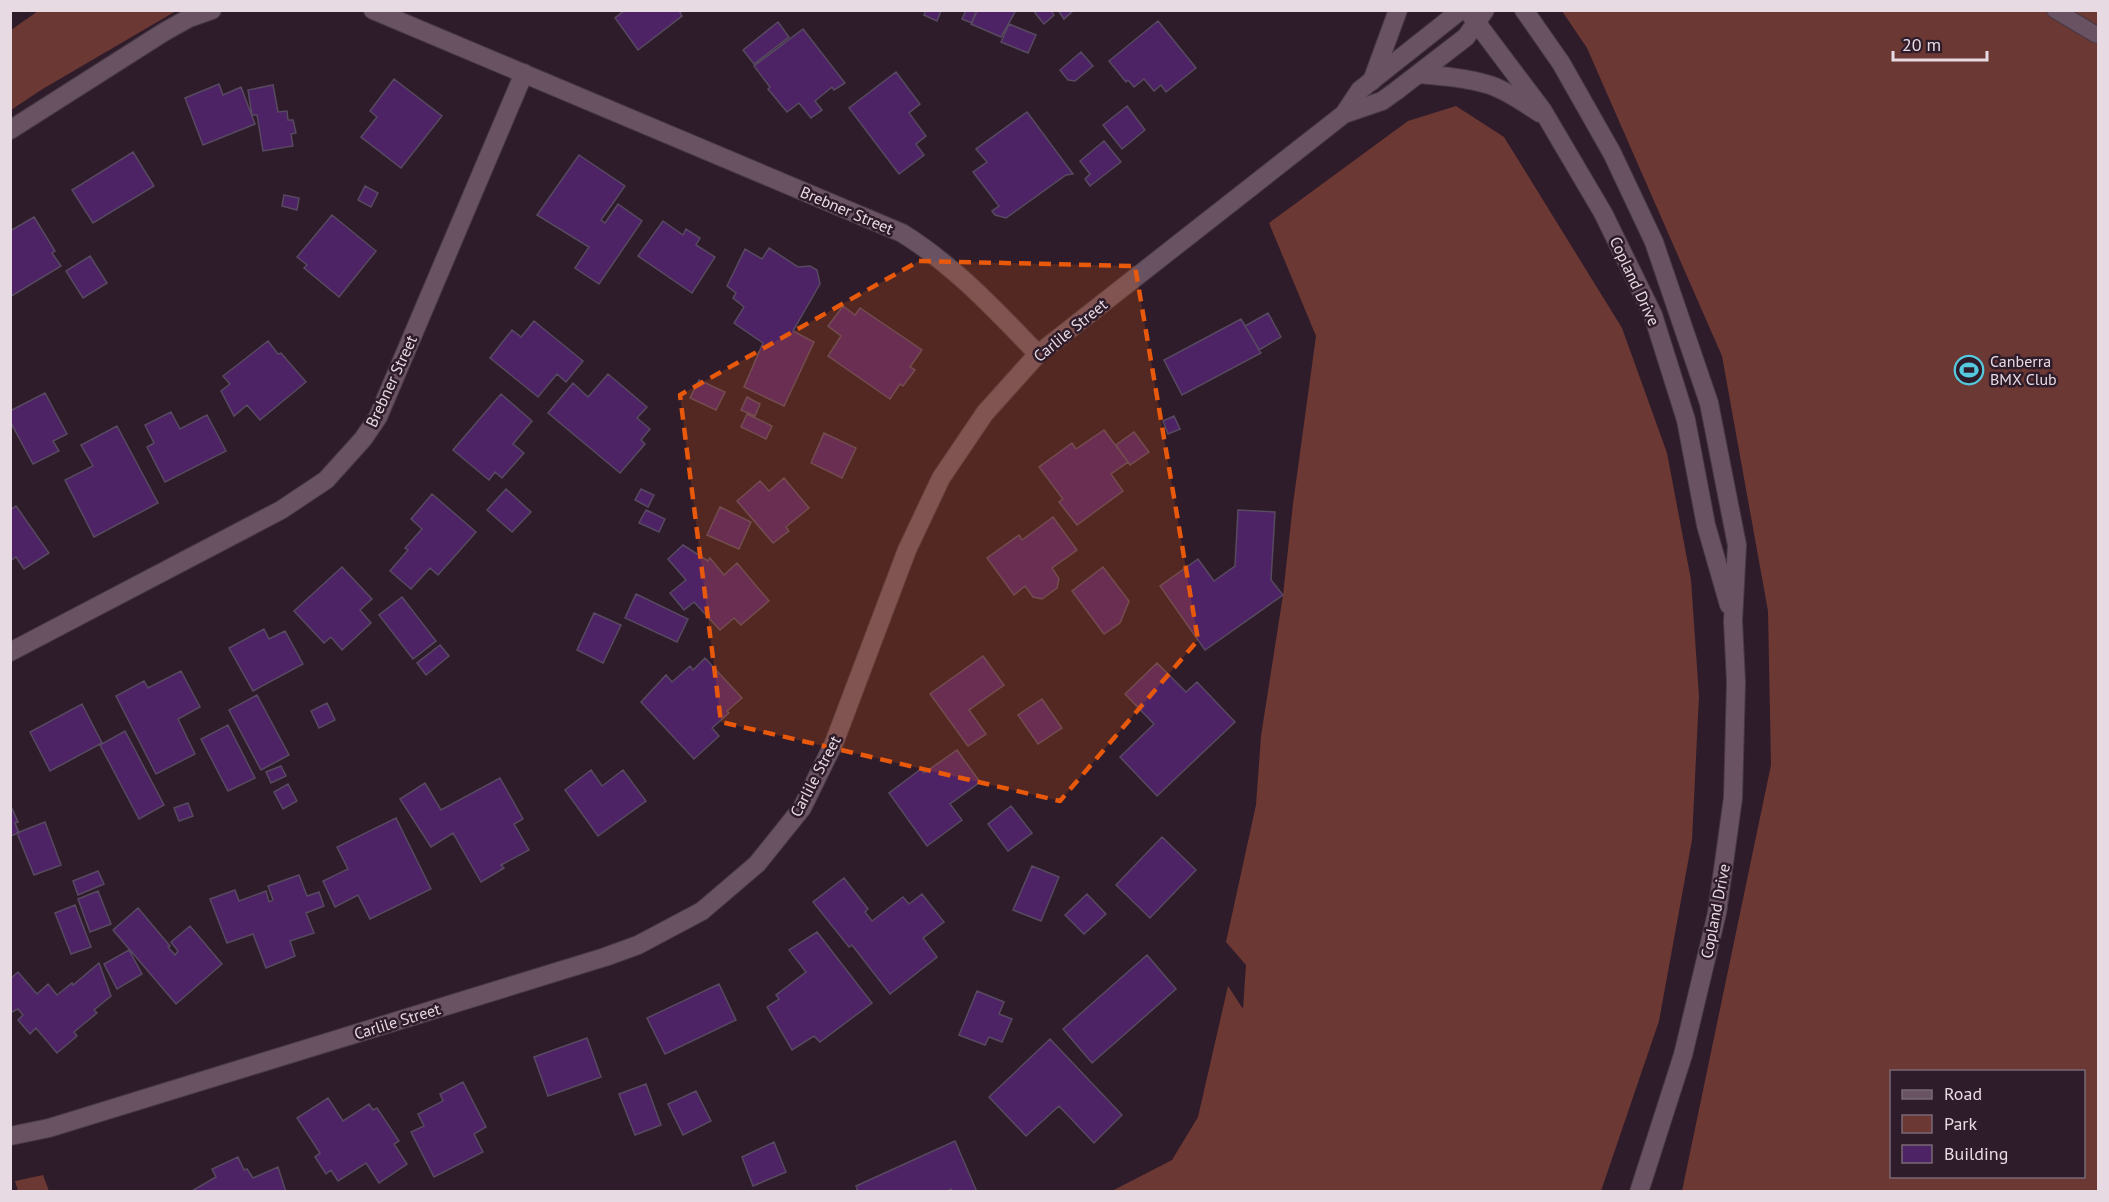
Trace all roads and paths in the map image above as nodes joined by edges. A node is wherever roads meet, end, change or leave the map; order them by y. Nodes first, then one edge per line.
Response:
1 (212, 10) edge
2 (373, 10) edge
3 (1398, 10) edge
4 (1461, 10) edge
5 (1524, 10) edge
6 (2055, 10) edge
7 (1476, 15) edge
8 (2098, 34) edge
9 (524, 73) junction
10 (1419, 74) junction
11 (1372, 81) junction
12 (1344, 114) junction
13 (1546, 117) junction
14 (10, 130) edge
15 (1038, 354) junction
16 (1737, 545) junction
17 (1713, 548) junction
18 (1733, 621) junction
19 (10, 652) edge
20 (10, 1136) edge
21 (1639, 1191) edge

1 - 14 street
2 - 9 street, Brebner Street
3 - 11 street
4 - 11 street, Carlile Street
5 - 16 street, Copland Drive
6 - 8 lane
7 - 10 street, Carlile Street
7 - 13 street, Copland Drive
9 - 15 street, Brebner Street
9 - 19 street, Brebner Street
10 - 12 street, Carlile Street
10 - 13 street
11 - 12 street, Carlile Street
12 - 15 street, Carlile Street
13 - 17 street, Copland Drive
15 - 20 street, Carlile Street
16 - 17 street
16 - 18 street, Copland Drive
17 - 18 street, Copland Drive
18 - 21 street, Copland Drive

